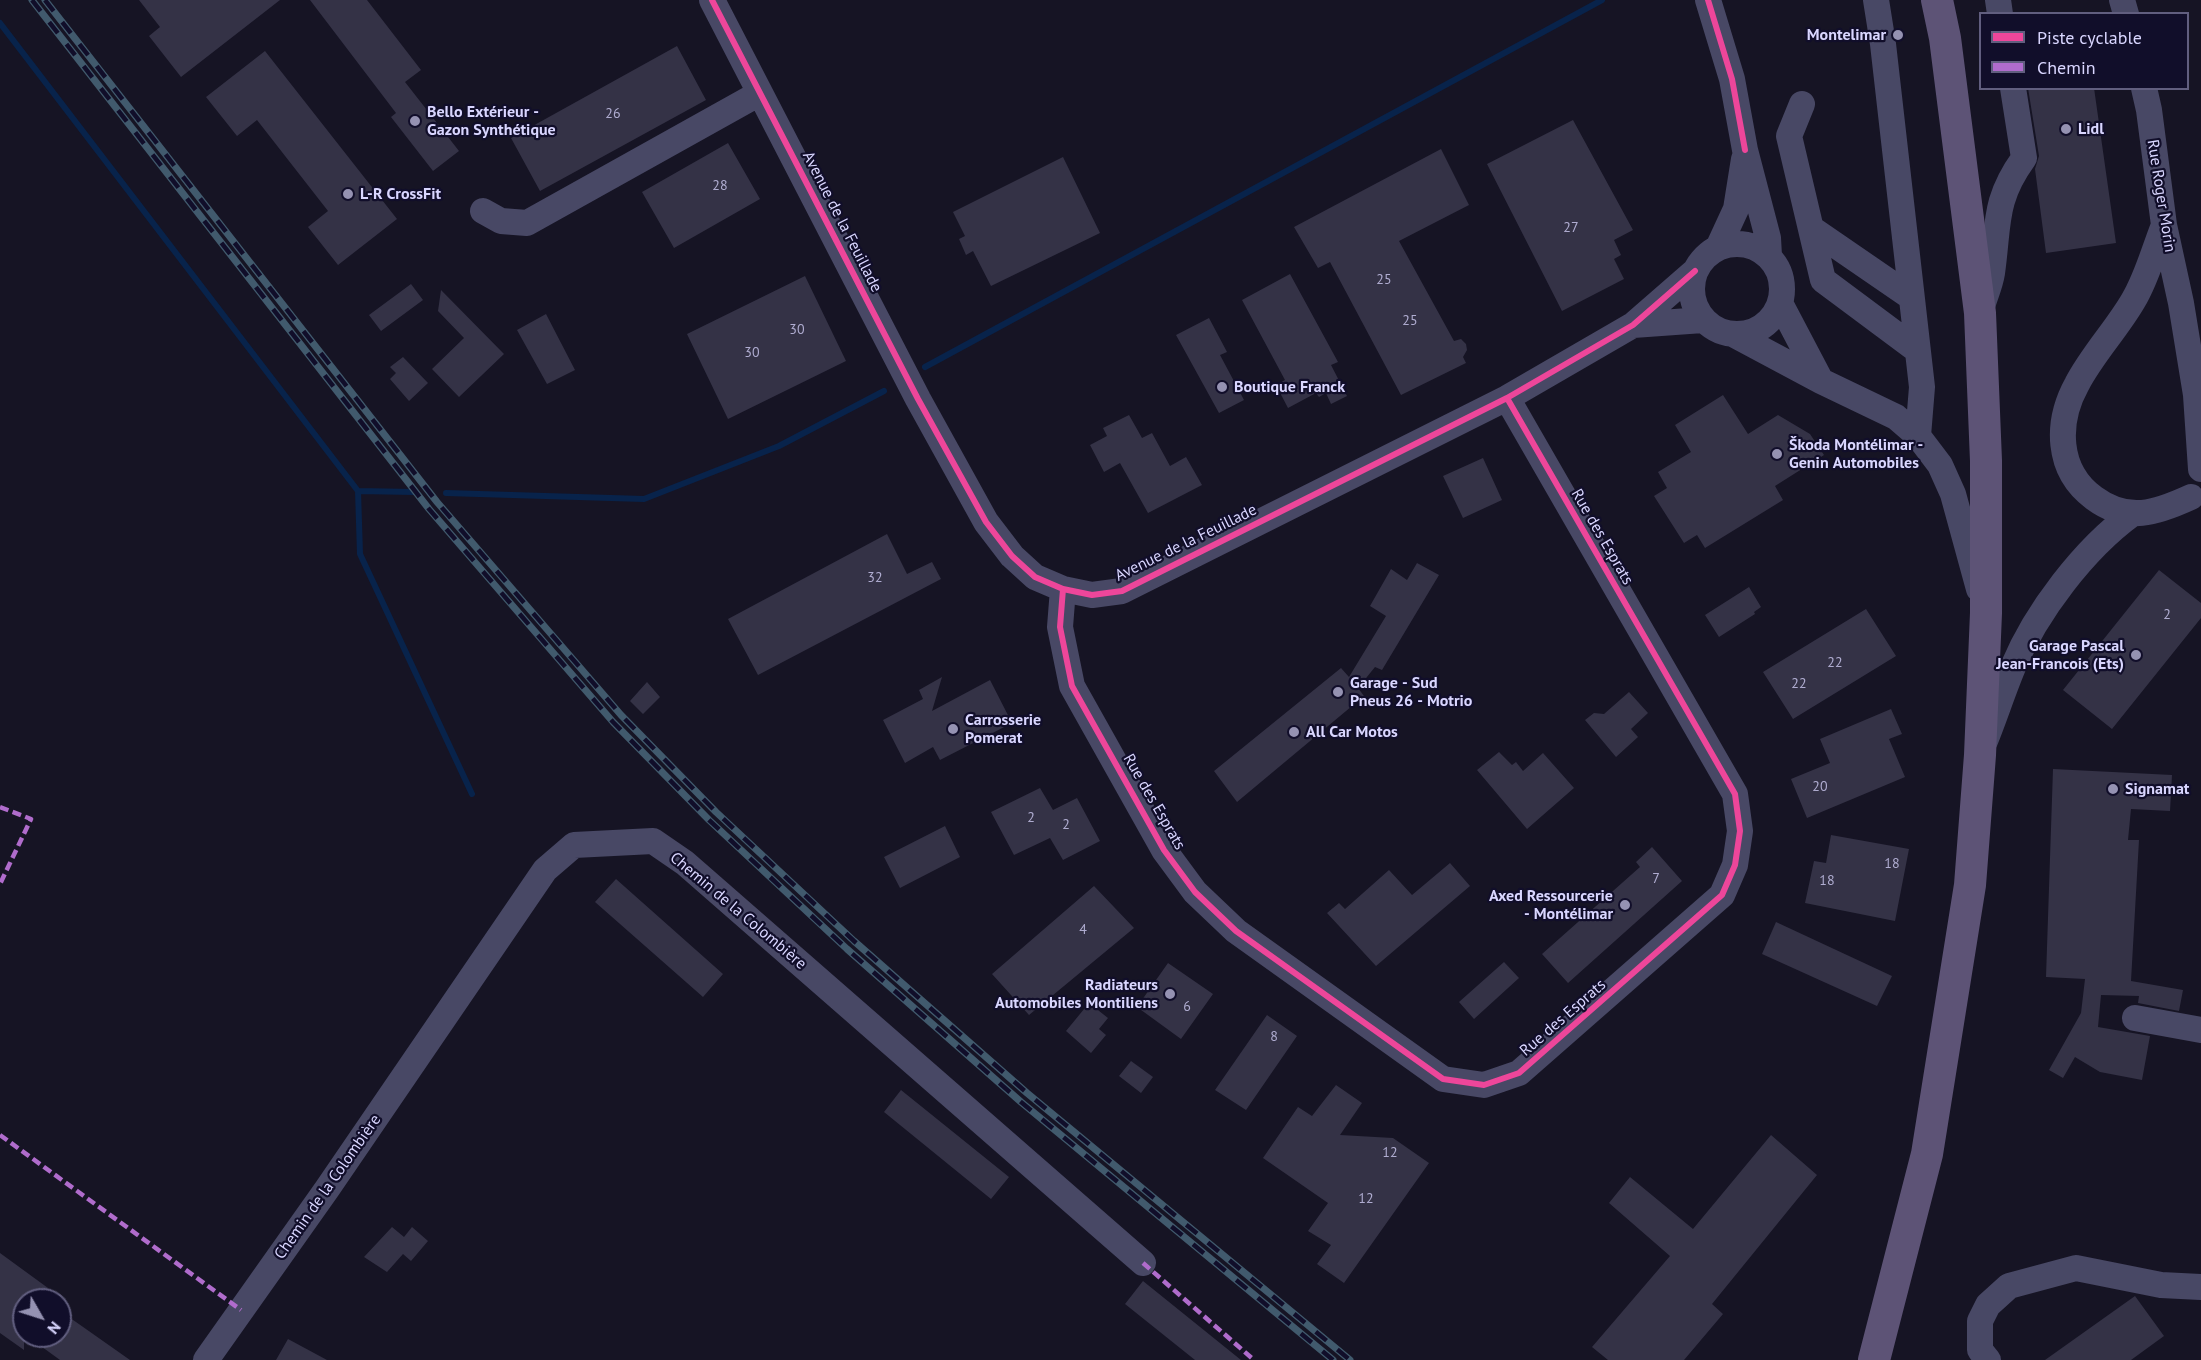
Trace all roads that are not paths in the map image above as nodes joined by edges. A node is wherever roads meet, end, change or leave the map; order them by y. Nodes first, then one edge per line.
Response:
1 (712, 0) edge
2 (1708, 0) edge
3 (1876, 0) edge
4 (1937, 0) edge
5 (2013, 90) edge
6 (2144, 90) edge
7 (760, 93) junction
8 (1802, 104) dead end
9 (1745, 150) junction
10 (483, 211) dead end
11 (2164, 225) junction
12 (1812, 230) junction
13 (1718, 248) junction
14 (1768, 256) junction
15 (1695, 271) junction
16 (1911, 297) junction
17 (2134, 300) junction
18 (1780, 303) junction
19 (2181, 303) junction
20 (1980, 313) junction
21 (1703, 320) junction
22 (1633, 325) junction
23 (1733, 334) junction
24 (1916, 337) junction
25 (1821, 381) junction
26 (1507, 399) junction
27 (1918, 436) junction
28 (2201, 469) edge
29 (2198, 495) edge
30 (2132, 514) junction
31 (1063, 589) junction
32 (1986, 613) junction
33 (1980, 755) junction
34 (2134, 1018) dead end
35 (2201, 1030) edge
36 (1143, 1263) dead end
37 (2201, 1287) edge
38 (206, 1360) edge
39 (1874, 1360) edge
40 (1988, 1360) edge

1 - 7 street, Avenue de la Feuillade
2 - 9 street
3 - 16 street
4 - 20 main road
5 - 20 street
6 - 11 street, Rue Roger Morin
7 - 10 street
7 - 31 street, Avenue de la Feuillade
8 - 12 street
9 - 13 street
9 - 14 street
11 - 17 street
11 - 19 street, Rue Roger Morin
12 - 16 street
12 - 24 street
13 - 14 street
13 - 15 street
14 - 18 street
15 - 21 street
15 - 22 street, Avenue de la Feuillade
16 - 24 street
17 - 19 street
17 - 30 street
18 - 23 street
18 - 25 street
19 - 28 street, Rue Roger Morin
20 - 32 main road
21 - 22 street, Avenue de la Feuillade
21 - 23 street
22 - 26 street, Avenue de la Feuillade
23 - 25 street
24 - 27 street
25 - 27 street
26 - 31 street, Avenue de la Feuillade
26 - 31 street, Rue des Esprats
27 - 32 street
29 - 30 street
30 - 33 street
32 - 33 main road
33 - 39 main road
34 - 35 street
36 - 38 street, Chemin de la Colombière
37 - 40 street

